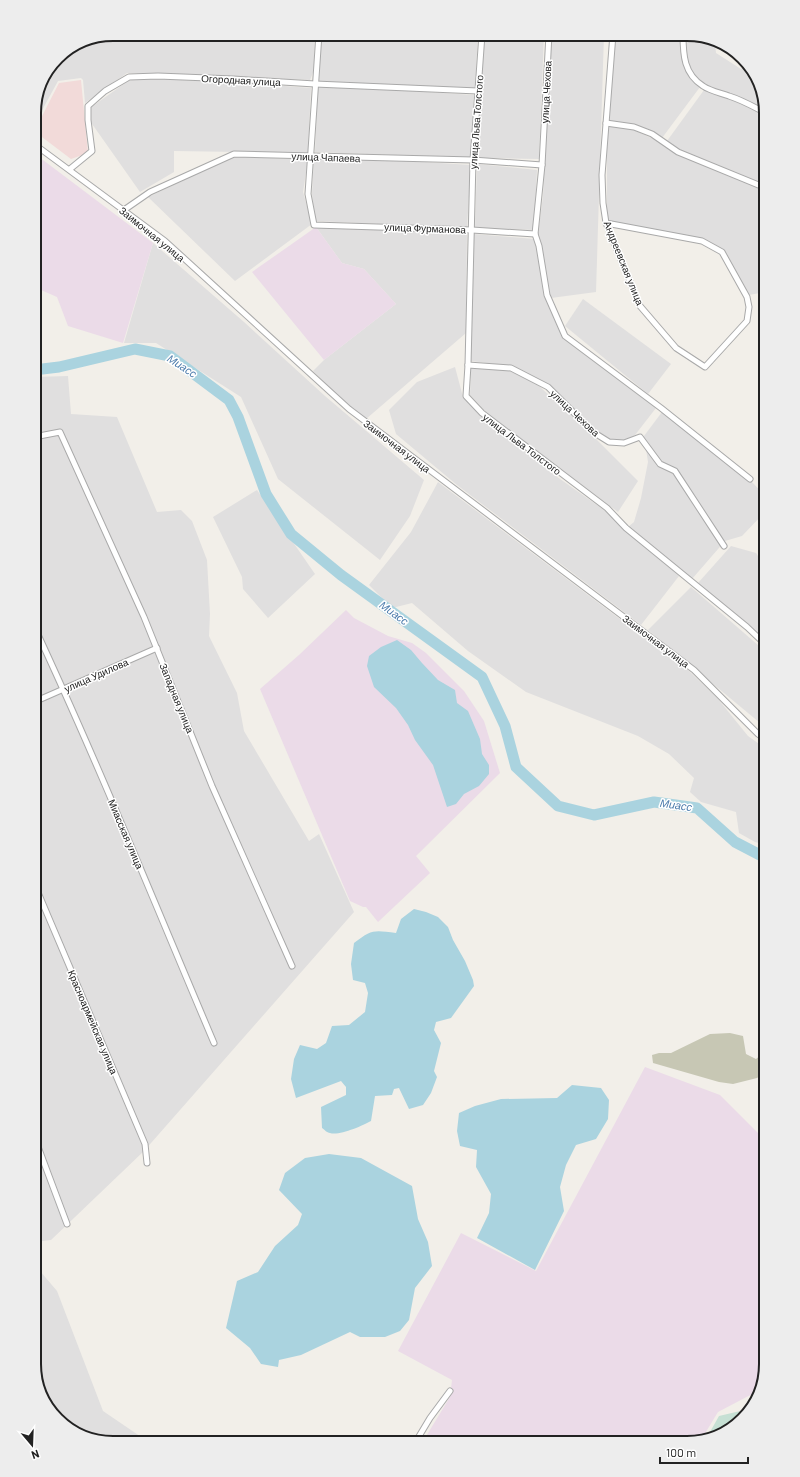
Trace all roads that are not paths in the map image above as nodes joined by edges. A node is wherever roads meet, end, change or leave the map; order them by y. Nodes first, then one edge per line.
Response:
1 (318, 41) edge
2 (482, 41) edge
3 (549, 41) edge
4 (612, 41) edge
5 (682, 41) edge
6 (316, 84) junction
7 (478, 91) junction
8 (759, 109) edge
9 (606, 123) junction
10 (41, 149) edge
11 (311, 157) junction
12 (473, 160) junction
13 (542, 165) junction
14 (70, 169) junction
15 (759, 185) edge
16 (124, 210) junction
17 (606, 223) junction
18 (472, 230) junction
19 (535, 234) junction
20 (468, 365) junction
21 (41, 436) edge
22 (750, 479) dead end
23 (724, 546) dead end
24 (759, 638) edge
25 (41, 641) edge
26 (157, 648) junction
27 (64, 690) junction
28 (41, 699) edge
29 (759, 735) edge
30 (41, 899) edge
31 (292, 966) dead end
32 (214, 1043) dead end
33 (41, 1155) edge
34 (148, 1163) dead end
35 (67, 1224) dead end
36 (450, 1391) dead end
37 (419, 1436) edge

1 - 6 street
2 - 7 street, улица Льва Толстого
3 - 13 street, улица Чехова
4 - 9 street, Андреевская улица
5 - 8 street
6 - 7 street, Огородная улица
6 - 11 street
6 - 14 street, Огородная улица
7 - 12 street, улица Льва Толстого
9 - 15 street
9 - 17 street, Андреевская улица
10 - 14 street, Заимочная улица
11 - 12 street, улица Чапаева
11 - 16 street, улица Чапаева
11 - 18 street, улица Фурманова
12 - 13 street, улица Чапаева
12 - 18 street, улица Льва Толстого
13 - 19 street, улица Чехова
14 - 16 street, Заимочная улица
16 - 29 street, Заимочная улица
17 - 17 street, Андреевская улица
18 - 19 street, улица Фурманова
18 - 20 street, улица Льва Толстого
19 - 22 street, улица Чехова
20 - 23 street, улица Чехова
20 - 24 street, улица Льва Толстого
21 - 26 street, Западная улица
25 - 27 street, Миасская улица
26 - 27 street, улица Удилова
26 - 31 street, Западная улица
27 - 28 street, улица Удилова
27 - 32 street, Миасская улица
30 - 34 street, Красноармейская улица
33 - 35 street
36 - 37 street

